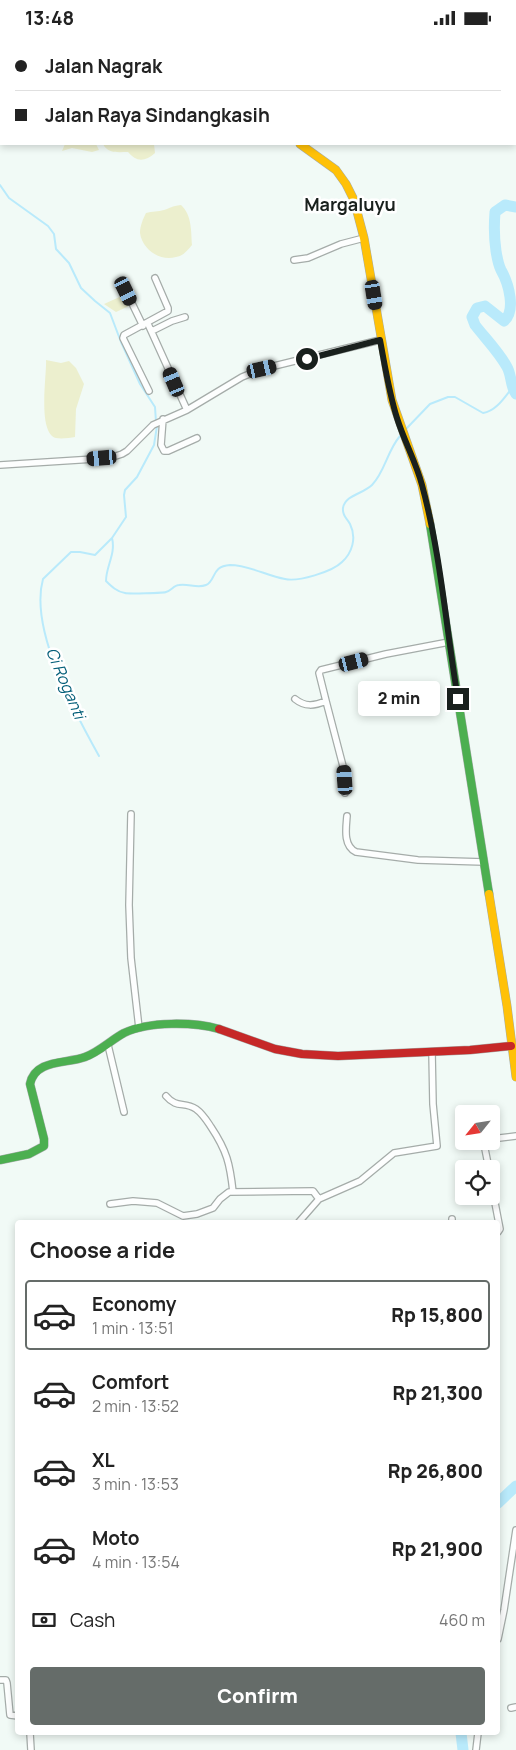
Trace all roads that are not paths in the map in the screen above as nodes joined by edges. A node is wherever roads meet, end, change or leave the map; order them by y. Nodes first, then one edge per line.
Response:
1 (301, 145) edge
2 (364, 238) junction
3 (294, 260) dead end
4 (155, 278) dead end
5 (126, 291) dead end
6 (167, 313) junction
7 (186, 317) dead end
8 (172, 321) junction
9 (146, 325) junction
10 (152, 331) junction
11 (380, 340) junction
12 (149, 391) dead end
13 (187, 410) junction
14 (163, 419) junction
15 (197, 437) dead end
16 (0, 465) edge
17 (449, 642) junction
18 (295, 699) dead end
19 (326, 701) junction
20 (345, 793) dead end
21 (131, 814) dead end
22 (347, 816) dead end
23 (484, 861) junction
24 (139, 1028) junction
25 (108, 1045) junction
26 (511, 1046) junction
27 (432, 1052) junction
28 (516, 1077) edge
29 (166, 1096) dead end
30 (124, 1112) dead end
31 (516, 1135) edge
32 (500, 1138) edge
33 (0, 1160) edge
34 (233, 1192) junction
35 (319, 1199) junction
36 (110, 1203) dead end
37 (495, 1205) edge
38 (301, 1220) edge
39 (498, 1220) edge
40 (516, 1530) edge
41 (500, 1629) edge
42 (0, 1679) edge
43 (15, 1716) edge
44 (30, 1735) edge
45 (478, 1735) edge
46 (30, 1750) edge
47 (476, 1750) edge

1 - 2 main road
2 - 3 street
2 - 11 main road
4 - 6 street
5 - 9 street
6 - 8 street
6 - 9 street
7 - 8 street
8 - 10 street
9 - 10 street
9 - 12 street
10 - 13 street
11 - 13 street
11 - 17 main road
13 - 14 street
14 - 15 street
14 - 16 street
17 - 19 street
17 - 23 main road
18 - 19 street
19 - 20 street
21 - 24 street
22 - 23 street
23 - 26 main road
24 - 25 main road
24 - 27 main road
25 - 30 street
25 - 33 main road
26 - 27 main road
26 - 28 main road
27 - 35 street
29 - 34 street
31 - 32 street
34 - 35 street
34 - 36 street
35 - 38 street
37 - 39 street
40 - 41 street
42 - 43 street
44 - 46 street
45 - 47 street

